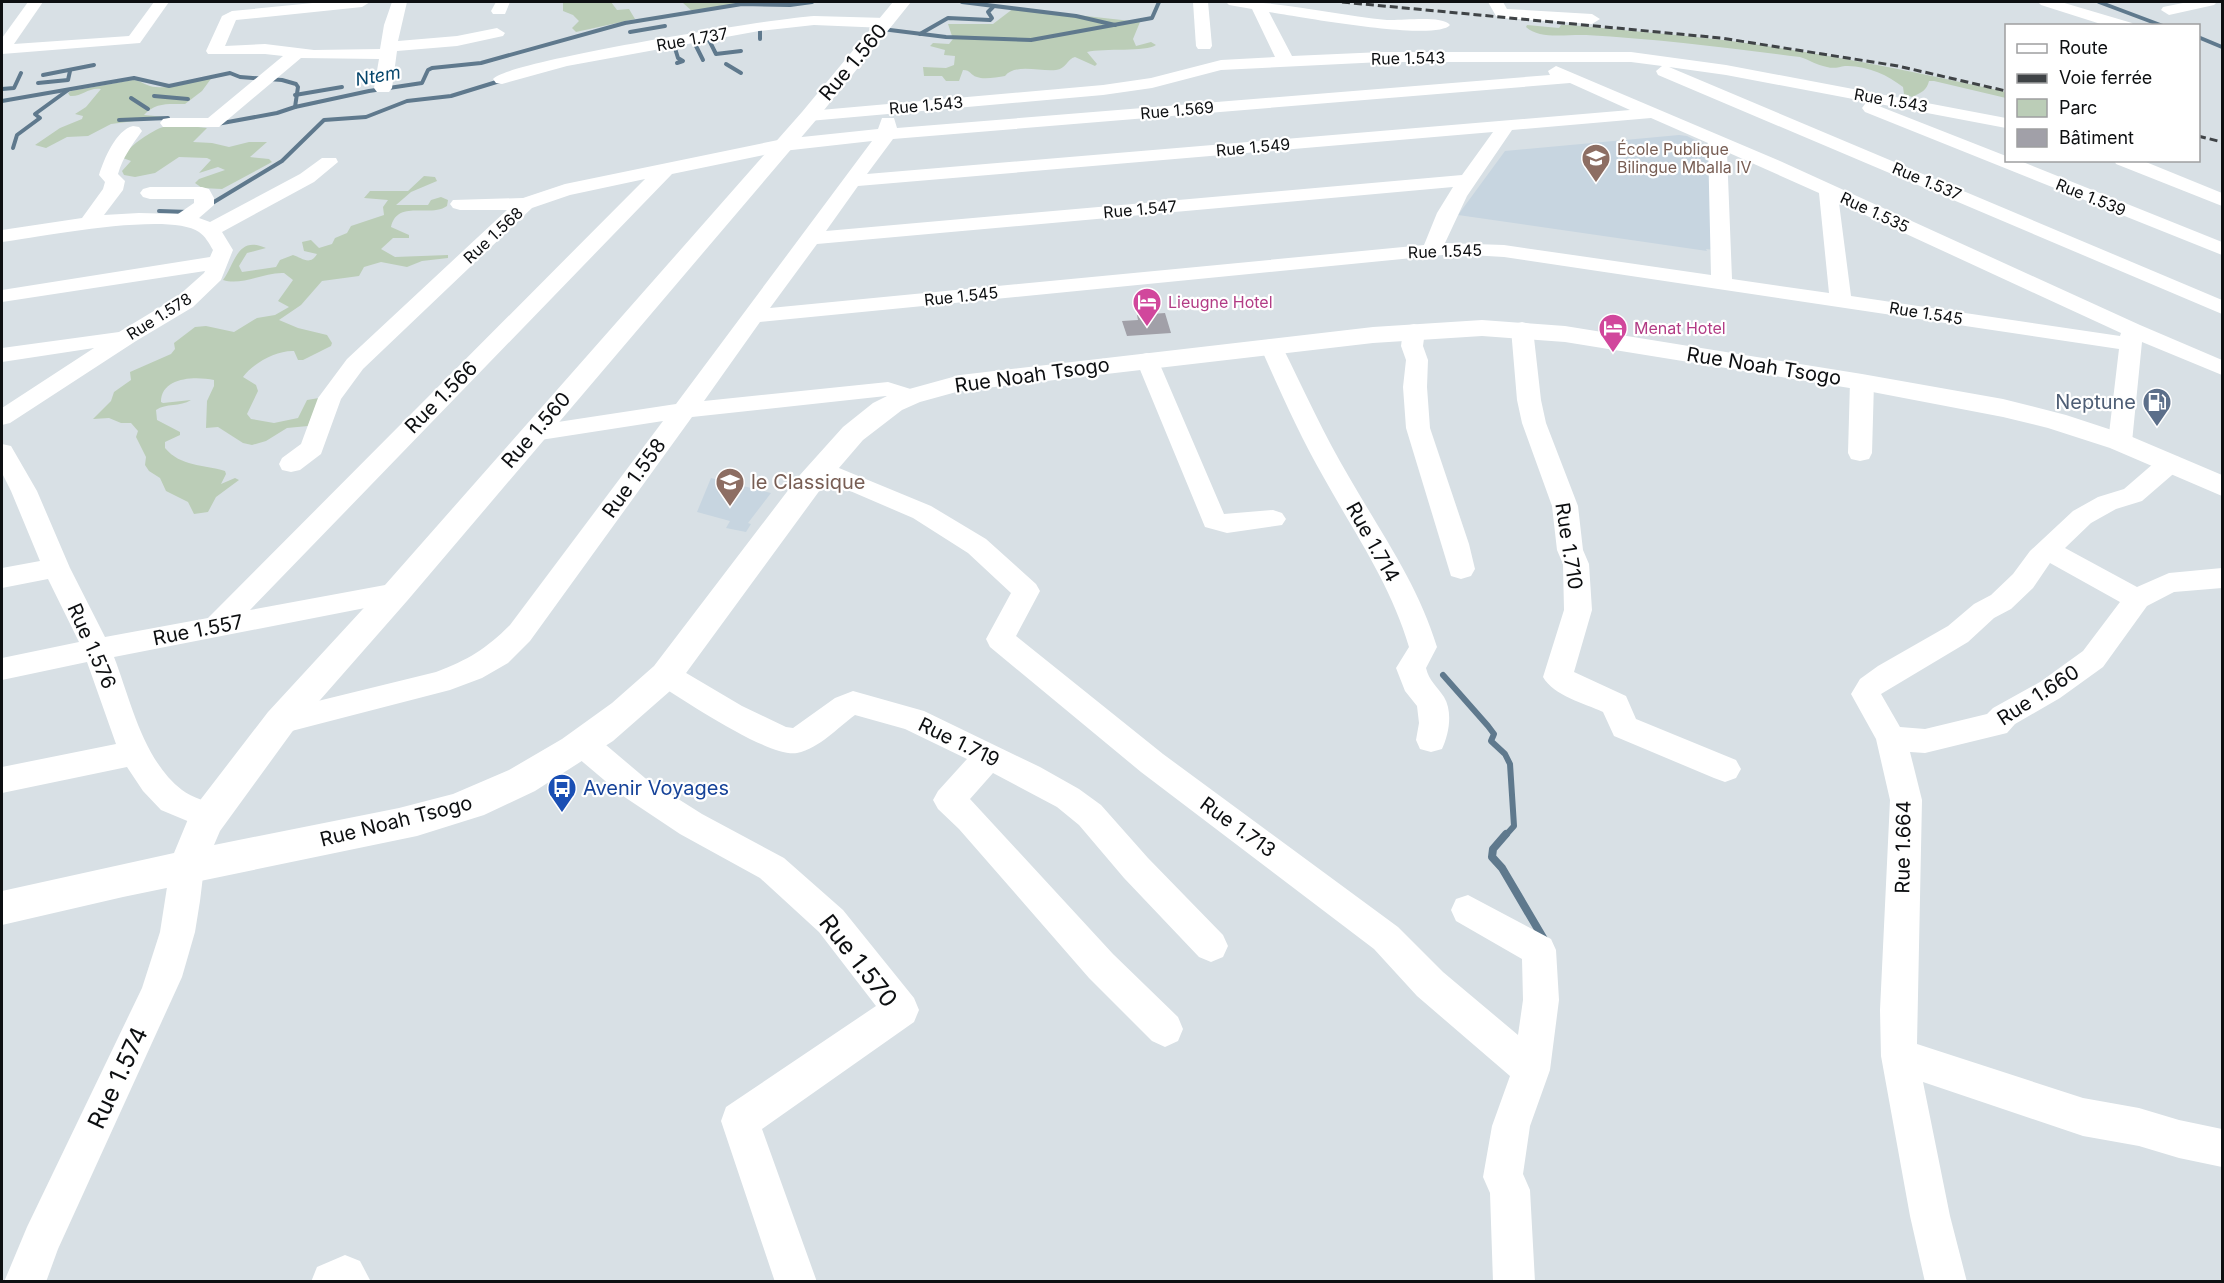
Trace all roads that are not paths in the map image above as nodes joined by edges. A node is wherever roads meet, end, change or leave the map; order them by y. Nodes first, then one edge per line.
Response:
1 (35, 2) edge
2 (161, 2) edge
3 (362, 2) edge
4 (399, 2) edge
5 (1200, 2) edge
6 (1234, 2) edge
7 (1496, 2) edge
8 (1590, 2) edge
9 (2046, 2) edge
10 (2209, 2) edge
11 (1258, 5) junction
12 (2169, 10) dead end
13 (894, 12) edge
14 (2119, 24) edge
15 (1442, 25) dead end
16 (497, 33) dead end
17 (1204, 46) dead end
18 (388, 51) junction
19 (298, 53) junction
20 (1528, 57) junction
21 (1631, 57) junction
22 (1286, 62) junction
23 (1203, 68) junction
24 (1572, 78) junction
25 (502, 79) dead end
26 (383, 88) dead end
27 (1826, 89) junction
28 (1216, 107) junction
29 (888, 108) junction
30 (1652, 113) junction
31 (808, 116) junction
32 (169, 123) dead end
33 (2005, 123) edge
34 (1506, 125) junction
35 (133, 130) dead end
36 (887, 134) junction
37 (1717, 141) junction
38 (783, 145) junction
39 (1240, 148) junction
40 (2005, 161) edge
41 (329, 162) dead end
42 (2007, 162) edge
43 (2128, 162) edge
44 (667, 168) junction
45 (1468, 180) junction
46 (853, 181) junction
47 (1828, 190) junction
48 (150, 193) dead end
49 (2223, 200) edge
50 (460, 204) dead end
51 (525, 204) junction
52 (182, 221) junction
53 (88, 223) junction
54 (209, 231) junction
55 (2, 236) edge
56 (812, 238) junction
57 (2223, 249) edge
58 (1432, 250) junction
59 (220, 262) junction
60 (1722, 283) junction
61 (2, 296) edge
62 (1841, 301) junction
63 (2223, 308) edge
64 (755, 316) junction
65 (1522, 330) junction
66 (1414, 331) junction
67 (128, 336) junction
68 (2131, 337) junction
69 (1271, 346) junction
70 (2, 355) edge
71 (1147, 360) junction
72 (2223, 368) edge
73 (1862, 382) junction
74 (909, 396) junction
75 (684, 410) junction
76 (2, 418) edge
77 (534, 433) junction
78 (2120, 442) junction
79 (2, 452) edge
80 (1860, 453) dead end
81 (2170, 463) junction
82 (291, 464) dead end
83 (822, 469) junction
84 (2223, 486) edge
85 (13, 492) edge
86 (1273, 519) dead end
87 (2047, 550) junction
88 (56, 568) junction
89 (1461, 569) dead end
90 (2, 578) edge
91 (2223, 578) edge
92 (396, 593) junction
93 (2137, 599) junction
94 (217, 626) junction
95 (97, 649) junction
96 (2, 669) edge
97 (666, 675) junction
98 (280, 722) junction
99 (1891, 738) junction
100 (1431, 741) dead end
101 (582, 743) junction
102 (135, 753) junction
103 (988, 757) junction
104 (1725, 769) dead end
105 (2, 780) edge
106 (209, 816) junction
107 (187, 868) junction
108 (2, 908) edge
109 (1468, 910) dead end
110 (1211, 946) dead end
111 (1165, 1029) dead end
112 (1899, 1056) junction
113 (1531, 1070) junction
114 (2223, 1148) edge
115 (25, 1281) edge
116 (796, 1281) edge
117 (1514, 1281) edge
118 (1946, 1281) edge

1 - 2 street
3 - 19 street
4 - 18 street
5 - 17 street
6 - 11 street
7 - 8 street
9 - 14 street
10 - 12 street
11 - 15 street
11 - 22 street
13 - 25 street, Rue 1.737
13 - 31 main road, Rue 1.560
16 - 18 street
18 - 19 street
18 - 26 street
19 - 32 street
20 - 21 street, Rue 1.543
20 - 22 street, Rue 1.543
20 - 24 street, Rue 1.535
21 - 27 street, Rue 1.543
21 - 63 street, Rue 1.537
22 - 23 street, Rue 1.543
23 - 28 street
23 - 29 street, Rue 1.543
24 - 28 street, Rue 1.569
24 - 30 street, Rue 1.535
27 - 33 street, Rue 1.543
27 - 40 street, Rue 1.539
28 - 36 street, Rue 1.569
28 - 39 street
29 - 31 street, Rue 1.543
29 - 36 street
30 - 34 street, Rue 1.549
30 - 37 street, Rue 1.535
31 - 38 main road, Rue 1.560
34 - 39 street, Rue 1.549
34 - 45 street
35 - 53 street
36 - 38 street, Rue 1.569
36 - 46 street, Rue 1.558
37 - 47 street, Rue 1.535
37 - 60 street
38 - 44 street, Rue 1.568
38 - 77 main road, Rue 1.560
39 - 46 street, Rue 1.549
41 - 54 street
42 - 57 street, Rue 1.539
43 - 49 street
44 - 51 street, Rue 1.568
44 - 94 street, Rue 1.566
45 - 56 street, Rue 1.547
45 - 58 street
46 - 56 street, Rue 1.558
47 - 62 street
47 - 68 street, Rue 1.535
48 - 52 street
50 - 51 street
51 - 82 street, Rue 1.568
52 - 53 street
52 - 54 street
53 - 55 street
54 - 59 street
56 - 64 street, Rue 1.558
58 - 60 street, Rue 1.545
58 - 64 street, Rue 1.545
59 - 61 street
59 - 67 street, Rue 1.578
60 - 62 street, Rue 1.545
62 - 68 street, Rue 1.545
64 - 75 street, Rue 1.558
65 - 66 main road, Rue Noah Tsogo
65 - 73 main road, Rue Noah Tsogo
65 - 104 street, Rue 1.710
66 - 69 main road, Rue Noah Tsogo
66 - 89 street
67 - 70 street
67 - 76 street, Rue 1.578
68 - 72 street, Rue 1.535
68 - 78 street
69 - 71 main road, Rue Noah Tsogo
69 - 100 street, Rue 1.714
71 - 74 main road, Rue Noah Tsogo
71 - 86 street
73 - 78 main road, Rue Noah Tsogo
73 - 80 street
74 - 75 street
74 - 83 main road, Rue Noah Tsogo
75 - 77 street
75 - 98 street, Rue 1.558
77 - 92 main road, Rue 1.560
78 - 81 main road, Rue Noah Tsogo
79 - 85 street, Rue 1.576
81 - 84 main road, Rue Noah Tsogo
81 - 87 street, Rue 1.664
83 - 97 main road, Rue Noah Tsogo
83 - 113 street, Rue 1.713
85 - 88 street, Rue 1.576
87 - 93 street
87 - 99 street, Rue 1.664
88 - 90 street
88 - 95 street, Rue 1.576
91 - 93 street, Rue 1.660
92 - 94 street, Rue 1.557
92 - 98 main road, Rue 1.560
93 - 99 street, Rue 1.660
94 - 95 street, Rue 1.557
95 - 96 street, Rue 1.557
95 - 102 street, Rue 1.576
97 - 101 main road, Rue Noah Tsogo
97 - 103 street, Rue 1.719
98 - 106 main road, Rue 1.560
99 - 112 street, Rue 1.664
101 - 107 main road, Rue Noah Tsogo
101 - 116 street, Rue 1.570
102 - 105 street
102 - 106 street, Rue 1.576
103 - 110 street, Rue 1.719
103 - 111 street
106 - 107 main road, Rue 1.560
107 - 108 main road, Rue Noah Tsogo
107 - 115 street, Rue 1.574
109 - 113 street
112 - 114 street
112 - 118 street, Rue 1.664
113 - 117 street

